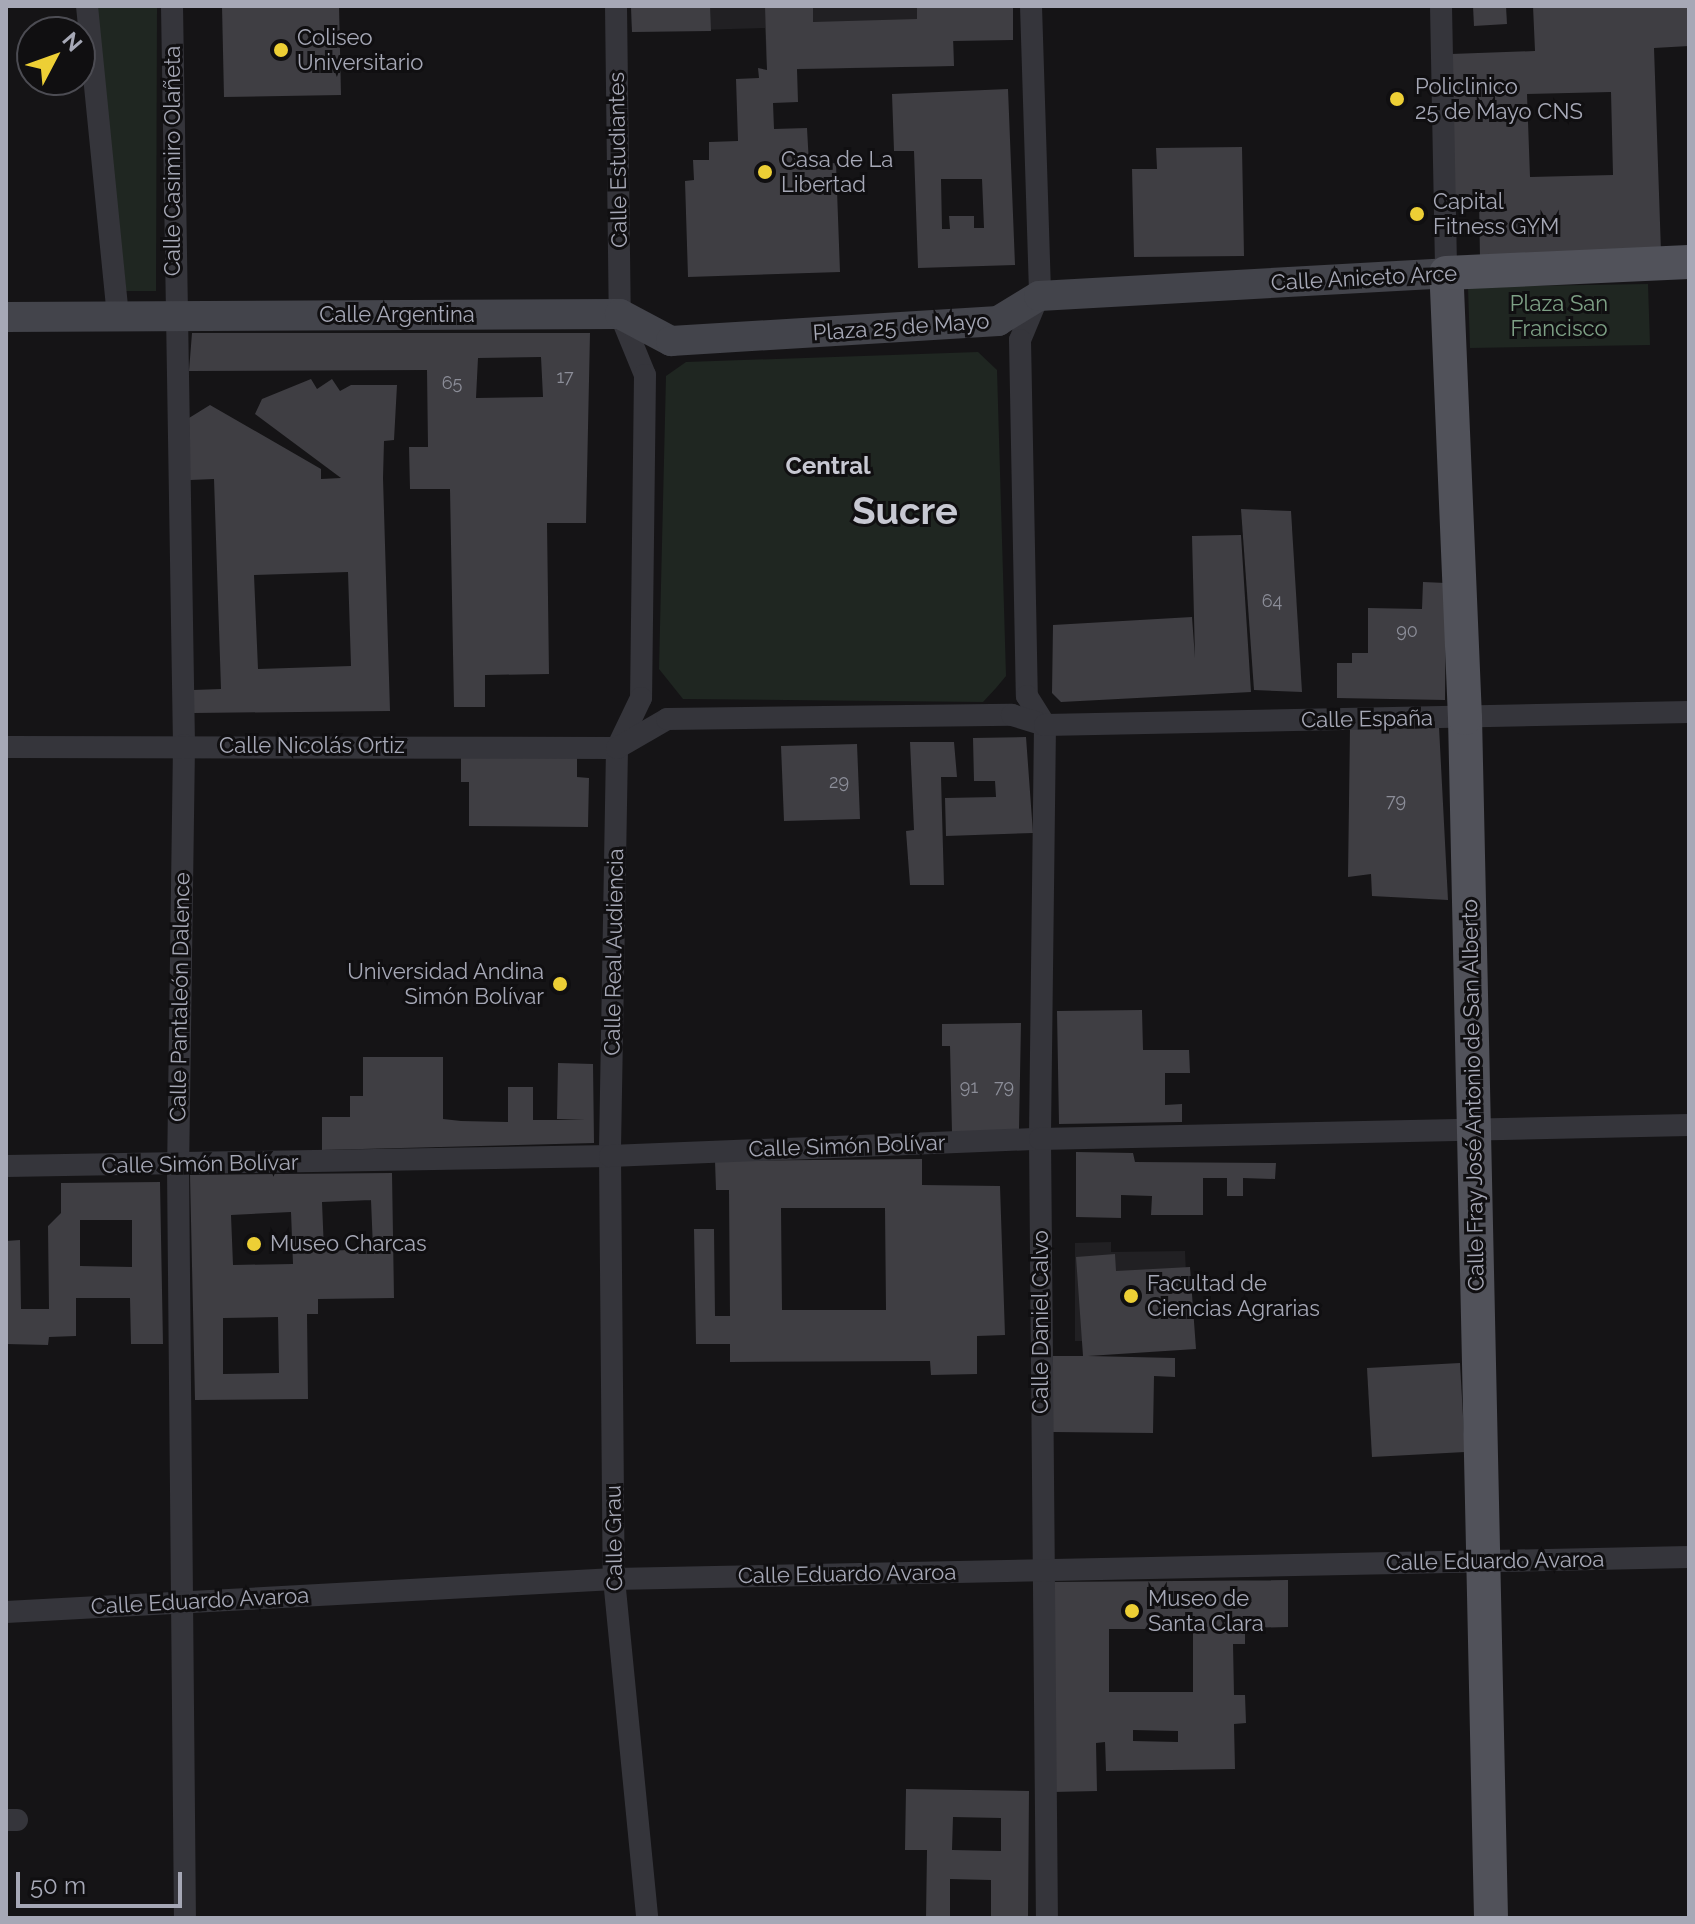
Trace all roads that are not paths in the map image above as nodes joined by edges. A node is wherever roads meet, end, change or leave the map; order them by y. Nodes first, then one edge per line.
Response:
1 (87, 6) edge
2 (172, 6) edge
3 (616, 6) edge
4 (1031, 6) edge
5 (1441, 6) edge
6 (1689, 262) edge
7 (1446, 273) junction
8 (1039, 296) junction
9 (620, 314) junction
10 (173, 316) junction
11 (6, 317) edge
12 (118, 317) junction
13 (1689, 712) edge
14 (1465, 718) junction
15 (1045, 725) junction
16 (184, 745) junction
17 (6, 747) edge
18 (617, 748) junction
19 (1689, 1125) edge
20 (1473, 1128) junction
21 (1040, 1139) junction
22 (610, 1156) junction
23 (6, 1166) edge
24 (178, 1166) junction
25 (1689, 1557) edge
26 (1483, 1562) junction
27 (1041, 1569) junction
28 (614, 1579) junction
29 (181, 1601) junction
30 (6, 1612) edge
31 (185, 1918) edge
32 (647, 1918) edge
33 (1047, 1918) edge
34 (1491, 1918) edge

1 - 12 street
2 - 10 street, Calle Casimiro Olañeta
3 - 9 street, Calle Estudiantes
4 - 8 street
5 - 7 street
6 - 7 main road, Calle Aniceto Arce
7 - 8 main road, Calle Aniceto Arce
7 - 14 main road, Calle Fray José Antonio de San Alberto
8 - 9 main road, Plaza 25 de Mayo
8 - 15 street, Plaza 25 de Mayo
9 - 10 main road, Calle Argentina
9 - 18 street
10 - 12 main road, Calle Argentina
10 - 16 street, Calle Pantaleón Dalence
11 - 12 main road, Calle Argentina
13 - 14 street, Calle España
14 - 15 street, Calle España
14 - 20 main road, Calle Fray José Antonio de San Alberto
15 - 18 street
15 - 21 street, Calle Daniel Calvo
16 - 17 street, Calle Nicolás Ortiz
16 - 18 street, Calle Nicolás Ortiz
16 - 24 street, Calle Pantaleón Dalence
18 - 22 street, Calle Real Audiencia
19 - 20 street, Calle Simón Bolívar
20 - 21 street, Calle Simón Bolívar
20 - 26 main road, Calle Fray José Antonio de San Alberto
21 - 22 street, Calle Simón Bolívar
21 - 27 street, Calle Daniel Calvo
22 - 24 street, Calle Simón Bolívar
22 - 28 street, Calle Grau
23 - 24 street, Calle Simón Bolívar
24 - 29 street, Calle Pantaleón Dalence
25 - 26 street, Calle Eduardo Avaroa
26 - 27 street, Calle Eduardo Avaroa
26 - 34 main road, Calle Fray José Antonio de San Alberto
27 - 28 street, Calle Eduardo Avaroa
27 - 33 street, Calle Daniel Calvo
28 - 29 street, Calle Eduardo Avaroa
28 - 32 street, Calle Grau
29 - 30 street, Calle Eduardo Avaroa
29 - 31 street, Calle Pantaleón Dalence

